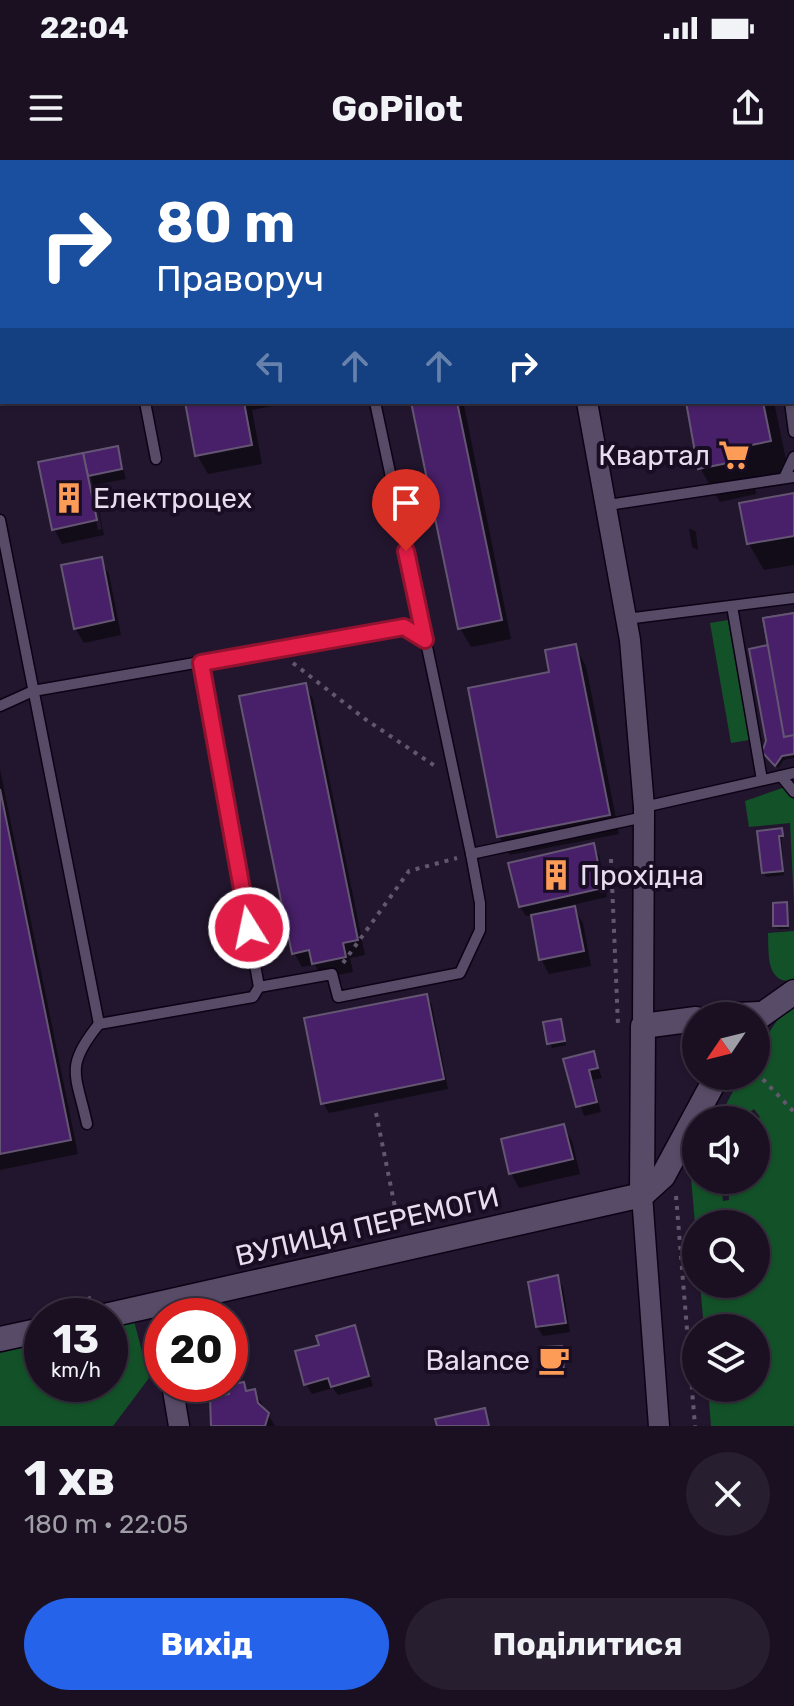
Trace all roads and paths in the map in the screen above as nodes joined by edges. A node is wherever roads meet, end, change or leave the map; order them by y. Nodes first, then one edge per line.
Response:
1 (145, 404) edge
2 (375, 404) edge
3 (587, 404) edge
4 (790, 404) edge
5 (794, 432) edge
6 (794, 457) edge
7 (156, 459) dead end
8 (789, 478) edge
9 (608, 505) junction
10 (0, 520) edge
11 (794, 598) edge
12 (732, 606) junction
13 (626, 619) junction
14 (425, 640) junction
15 (275, 649) junction
16 (201, 663) junction
17 (33, 691) junction
18 (0, 706) edge
19 (794, 773) edge
20 (781, 776) junction
21 (453, 778) junction
22 (762, 780) junction
23 (794, 792) edge
24 (644, 812) junction
25 (471, 854) junction
26 (611, 859) dead end
27 (332, 974) junction
28 (259, 987) junction
29 (794, 992) edge
30 (770, 1008) edge
31 (682, 1021) edge
32 (99, 1024) junction
33 (643, 1026) junction
34 (618, 1035) dead end
35 (770, 1087) edge
36 (709, 1090) edge
37 (794, 1112) edge
38 (376, 1113) dead end
39 (87, 1124) dead end
40 (673, 1158) junction
41 (642, 1195) junction
42 (414, 1226) dead end
43 (225, 1298) edge
44 (24, 1328) edge
45 (0, 1339) edge
46 (175, 1402) edge
47 (179, 1426) edge
48 (659, 1426) edge
49 (695, 1426) edge

1 - 7 lane
2 - 14 lane
3 - 9 street
4 - 5 lane
6 - 8 lane
8 - 9 lane
9 - 13 street
10 - 17 lane
11 - 12 lane
12 - 13 lane
12 - 22 lane
13 - 24 street
14 - 15 lane
14 - 21 lane
15 - 16 lane
15 - 21 path
16 - 17 lane
16 - 28 lane
17 - 18 lane
17 - 32 lane
19 - 20 lane
20 - 22 lane
20 - 23 lane
21 - 25 lane
22 - 24 lane
24 - 25 lane
24 - 33 street
25 - 27 path
25 - 27 lane
26 - 34 path
27 - 28 lane
28 - 32 lane
29 - 30 street
31 - 33 street
32 - 39 lane
33 - 41 street
35 - 37 path
36 - 40 street
38 - 42 path
40 - 41 street
40 - 49 path
41 - 43 street, ВУЛИЦЯ ПЕРЕМОГИ
41 - 48 street
44 - 45 street
46 - 47 street

